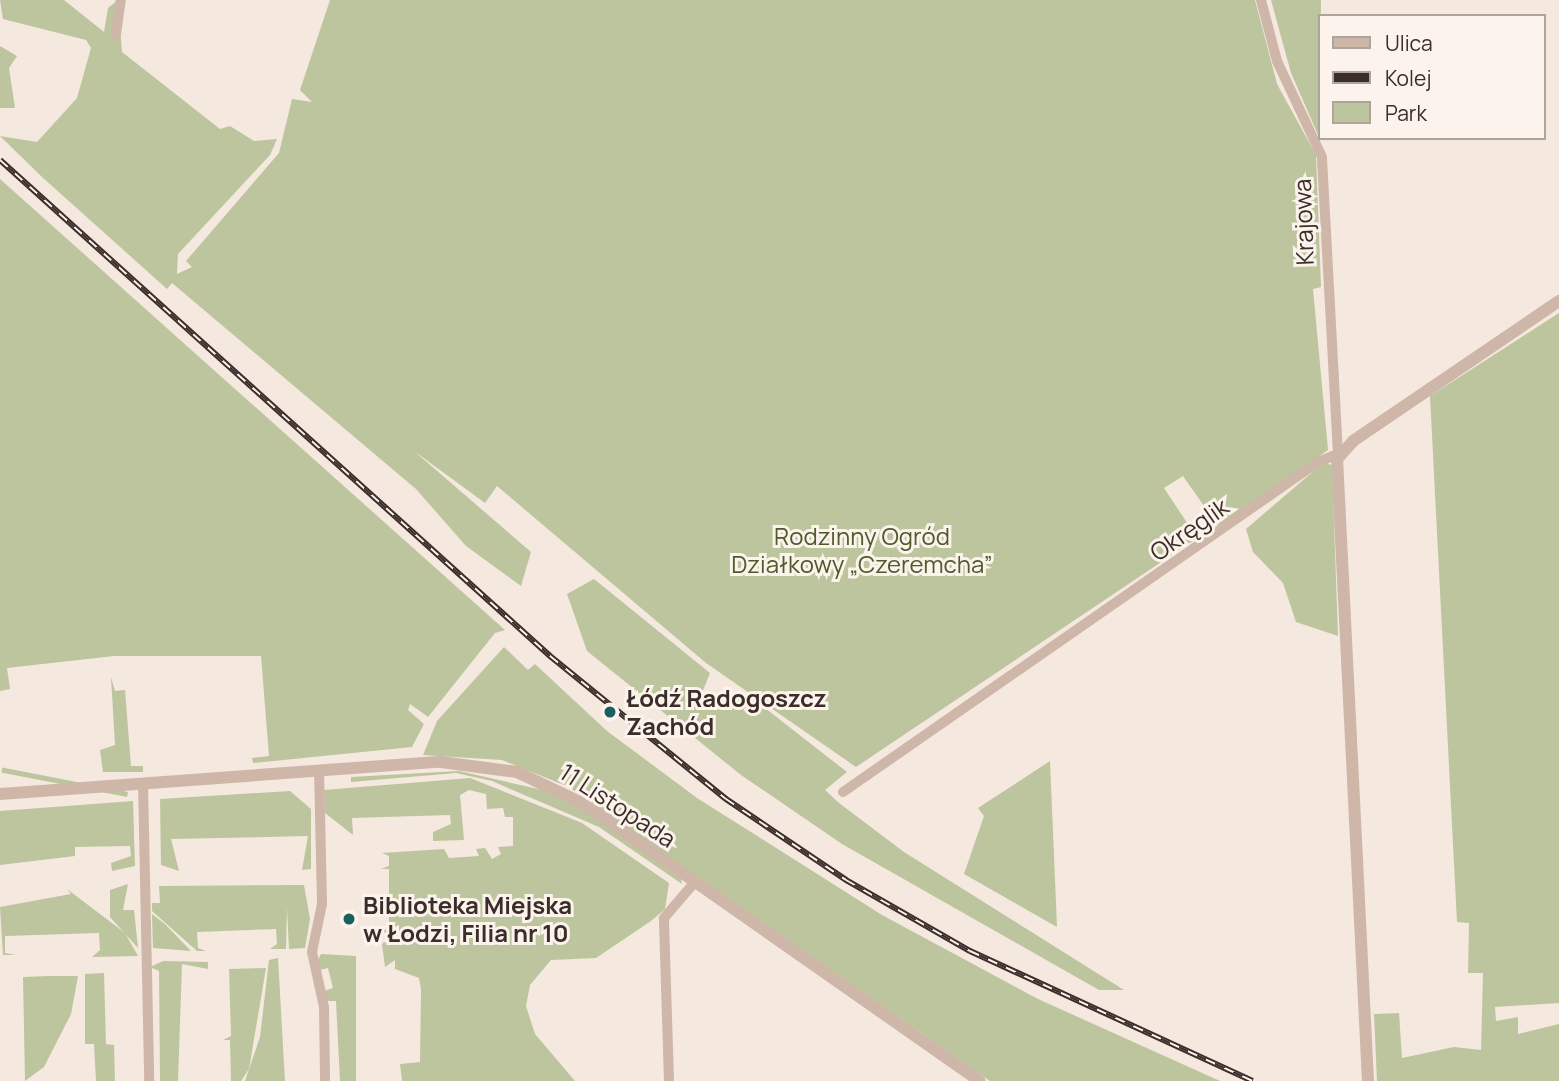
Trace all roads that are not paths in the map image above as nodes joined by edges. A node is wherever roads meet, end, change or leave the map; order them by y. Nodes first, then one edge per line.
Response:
1 (121, 0) edge
2 (1261, 0) edge
3 (116, 34) dead end
4 (1559, 301) edge
5 (1338, 454) junction
6 (318, 770) junction
7 (143, 783) junction
8 (843, 792) dead end
9 (0, 794) edge
10 (695, 882) junction
11 (149, 1081) edge
12 (326, 1081) edge
13 (669, 1081) edge
14 (980, 1081) edge
15 (1368, 1081) edge

1 - 3 street
2 - 5 street, Krajowa
4 - 5 street, Okręglik
5 - 8 street, Okręglik
5 - 15 street
6 - 7 street, 11 Listopada
6 - 10 street, 11 Listopada
6 - 12 street
7 - 9 street, 11 Listopada
7 - 11 street
10 - 13 street
10 - 14 street, 11 Listopada

